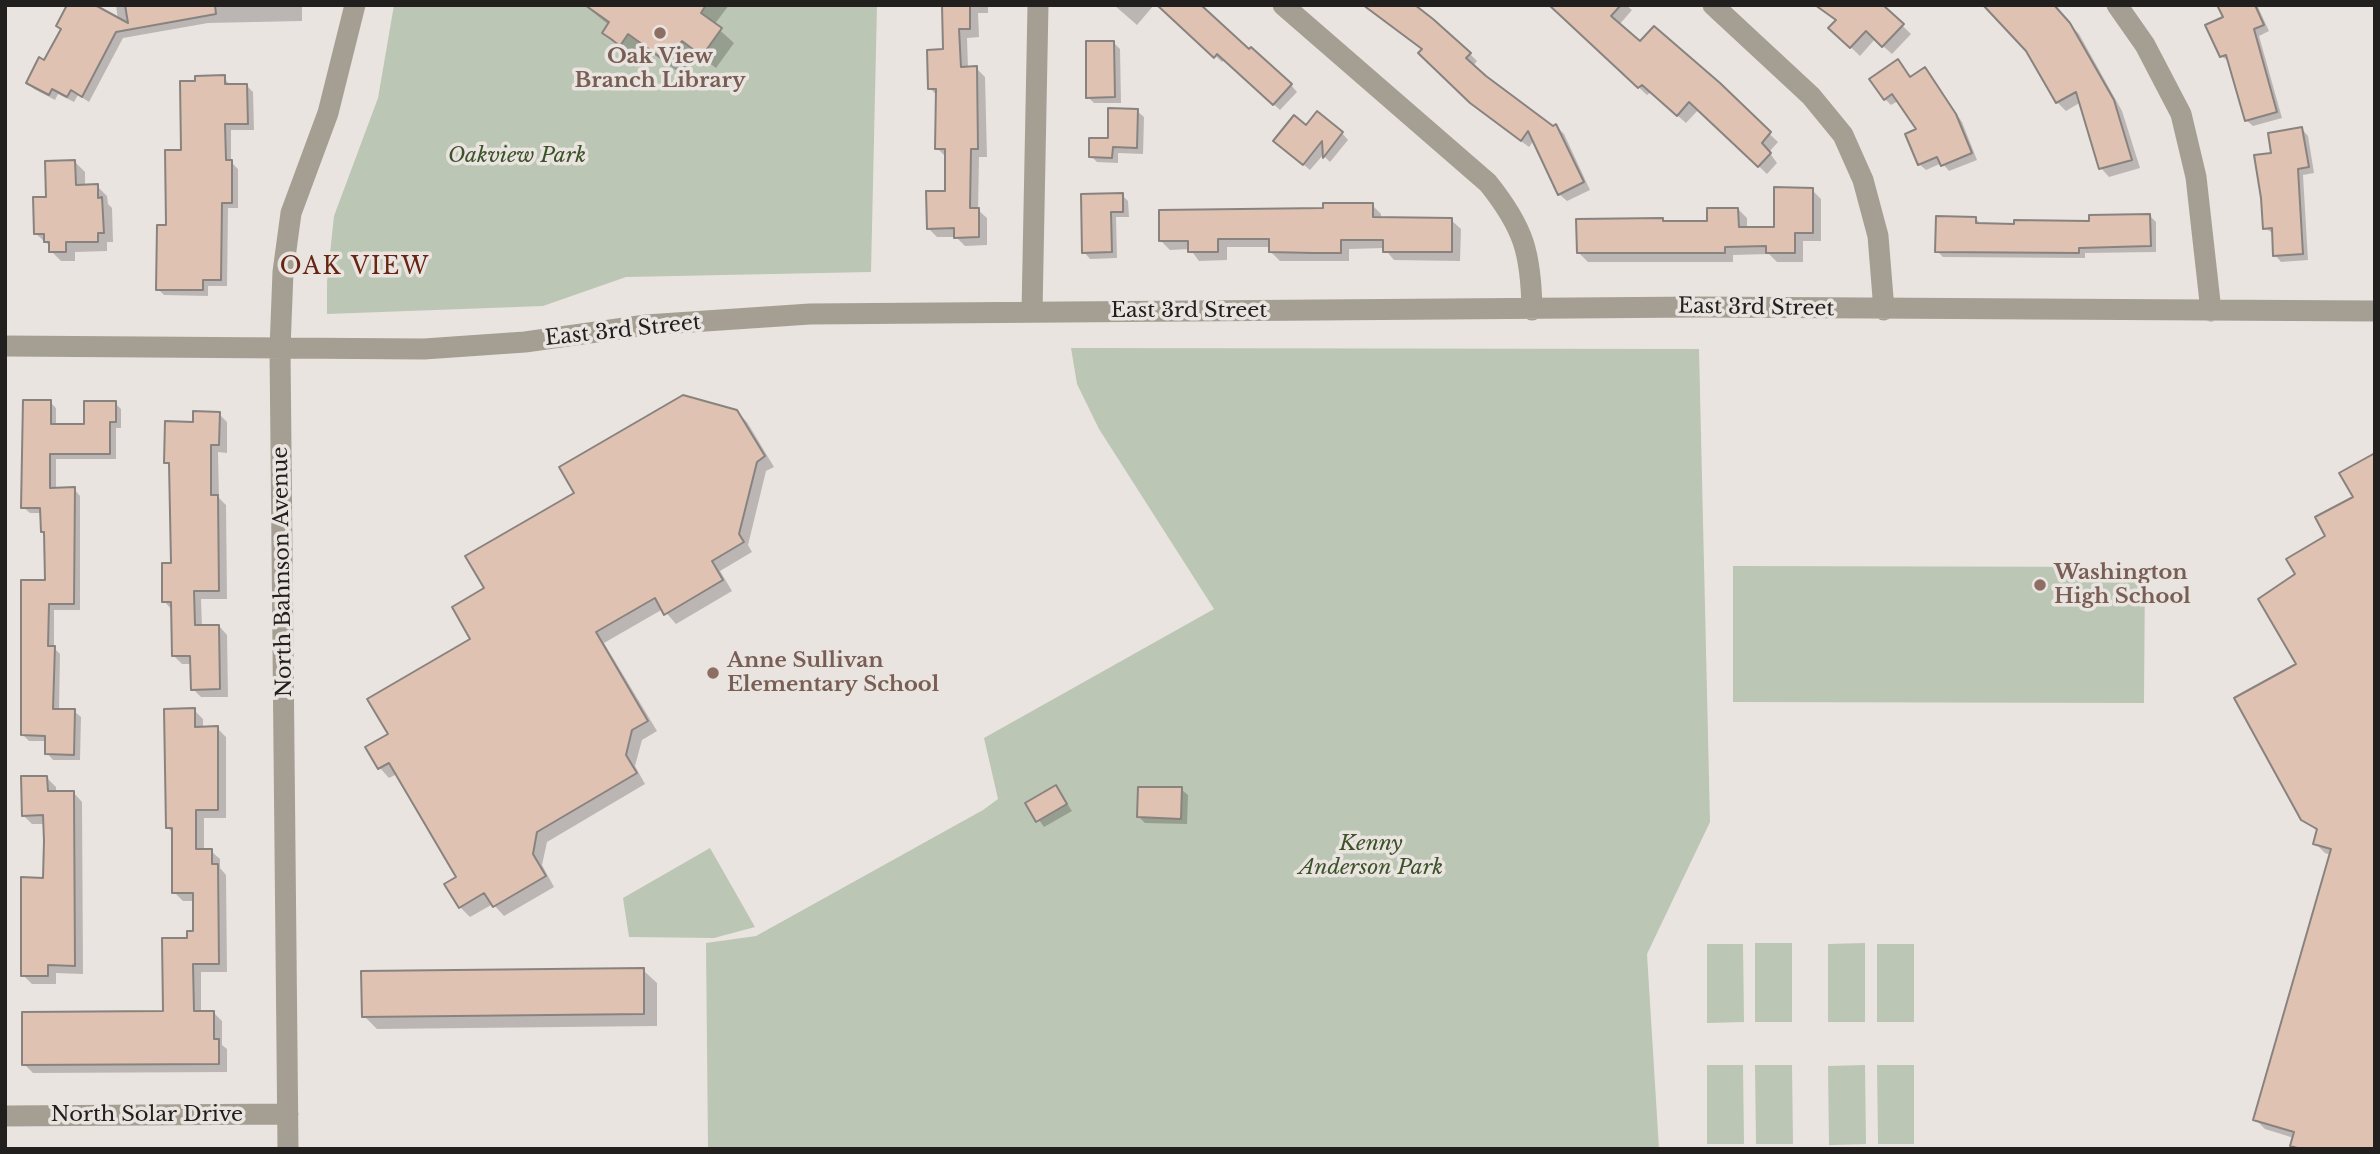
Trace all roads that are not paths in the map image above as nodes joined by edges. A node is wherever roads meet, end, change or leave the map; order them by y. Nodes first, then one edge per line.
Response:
1 (355, 5) edge
2 (1038, 5) edge
3 (1283, 5) edge
4 (1713, 5) edge
5 (2117, 5) edge
6 (1532, 310) junction
7 (1884, 310) junction
8 (2211, 311) junction
9 (2375, 311) edge
10 (1032, 312) junction
11 (5, 346) edge
12 (280, 349) junction
13 (289, 1114) junction
14 (5, 1116) edge
15 (288, 1149) edge

1 - 12 street, North Bahnson Avenue
2 - 10 street
3 - 6 street
4 - 7 street
5 - 8 street
6 - 7 street, East 3rd Street
6 - 10 street, East 3rd Street
7 - 8 street, East 3rd Street
8 - 9 street, East 3rd Street
10 - 12 street, East 3rd Street
11 - 12 street, East 3rd Street
12 - 13 street, North Bahnson Avenue
13 - 14 street, North Solar Drive
13 - 15 street, North Bahnson Avenue

